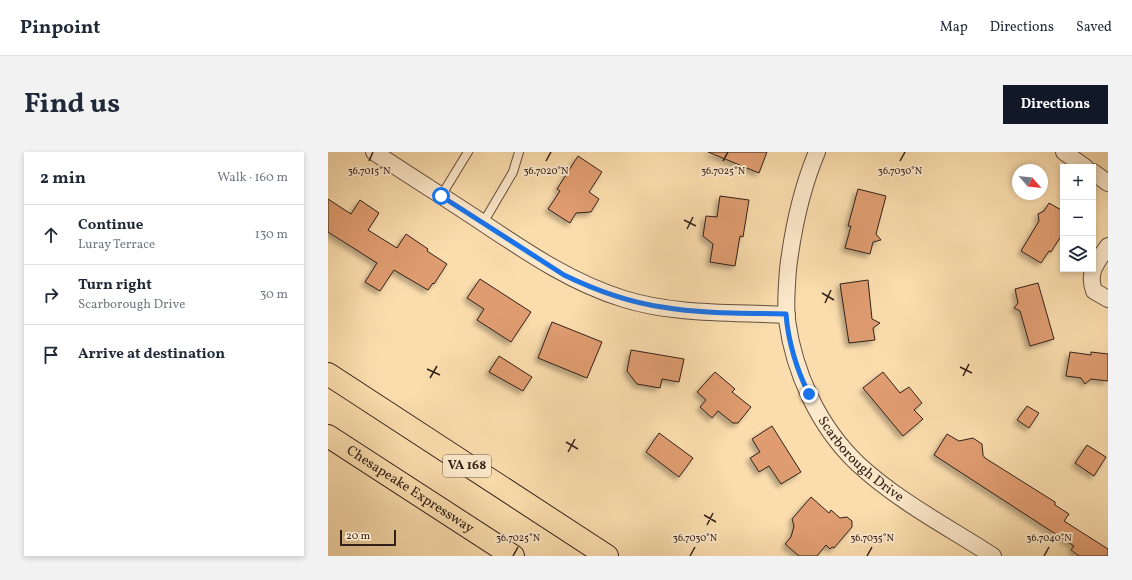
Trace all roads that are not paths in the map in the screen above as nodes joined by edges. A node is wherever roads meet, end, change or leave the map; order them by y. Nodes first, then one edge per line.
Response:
1 (374, 152) edge
2 (468, 152) edge
3 (519, 152) edge
4 (817, 152) edge
5 (1064, 152) edge
6 (1081, 164) edge
7 (1096, 174) edge
8 (1108, 183) edge
9 (441, 196) junction
10 (483, 223) junction
11 (1108, 246) edge
12 (1108, 299) edge
13 (786, 314) junction
14 (328, 374) edge
15 (328, 436) edge
16 (513, 556) edge
17 (607, 556) edge
18 (993, 556) edge

1 - 9 street
2 - 9 lane
3 - 10 lane
4 - 13 street, Scarborough Drive
5 - 6 street
7 - 8 street
9 - 10 street
10 - 13 street
11 - 12 street
13 - 18 street, Scarborough Drive
14 - 17 highway, VA 168
15 - 16 highway, Chesapeake Expressway

